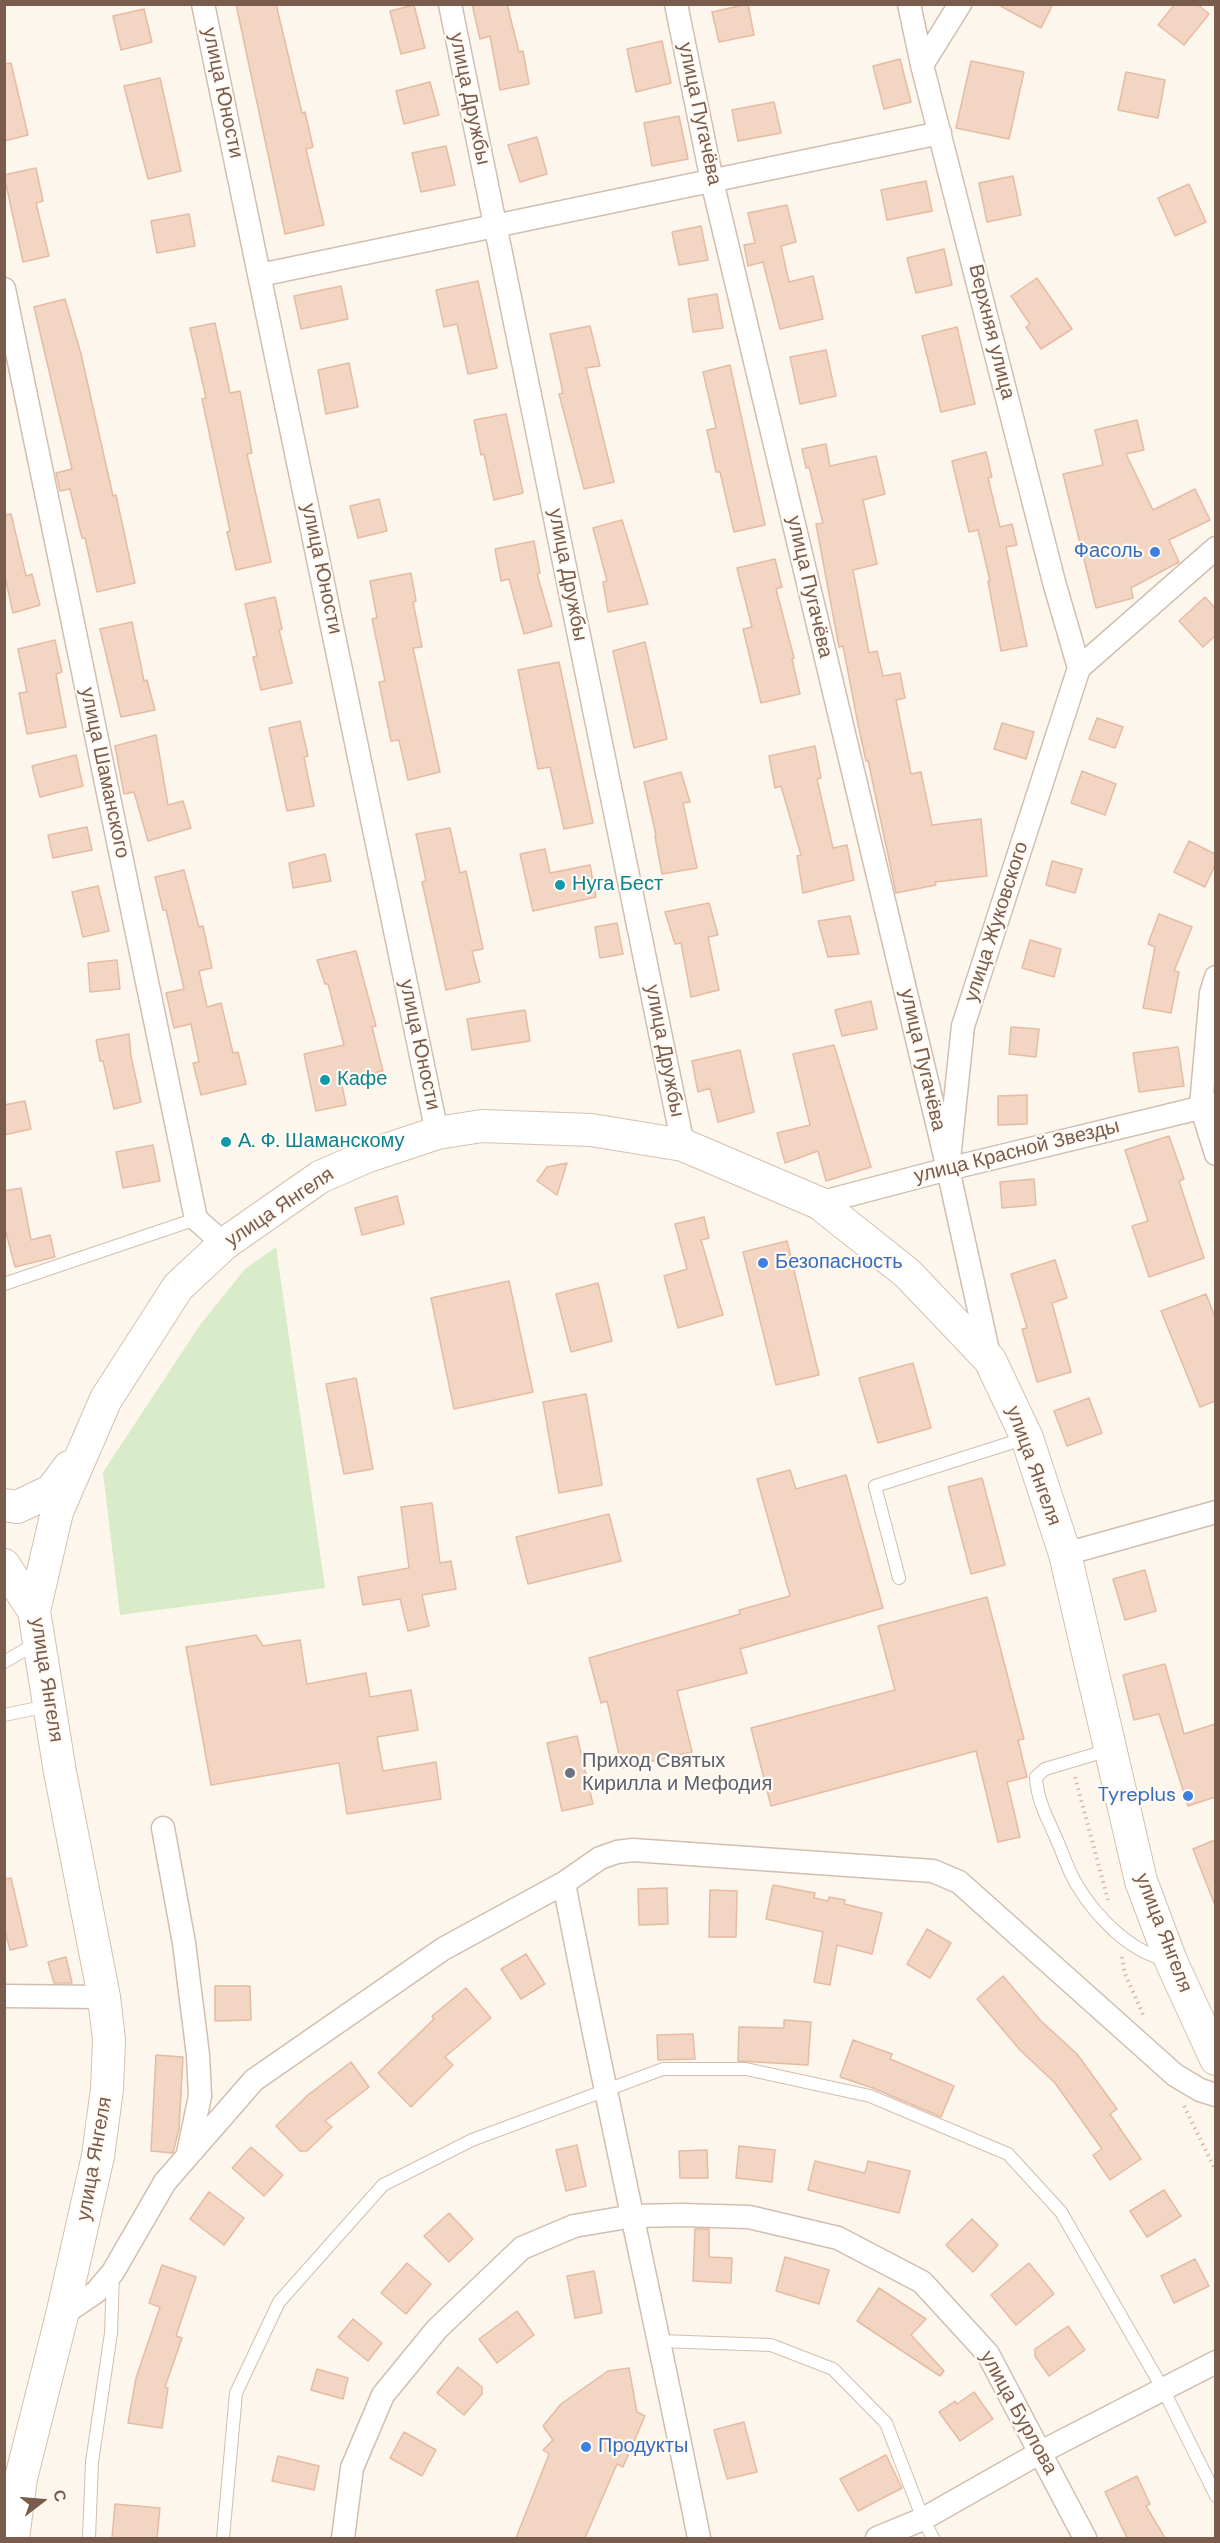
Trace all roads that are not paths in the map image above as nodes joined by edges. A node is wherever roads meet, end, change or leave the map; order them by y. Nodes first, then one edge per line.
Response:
1 (203, 4) edge
2 (450, 4) edge
3 (676, 4) edge
4 (909, 4) edge
5 (960, 4) edge
6 (922, 65) junction
7 (940, 133) junction
8 (712, 182) junction
9 (495, 224) junction
10 (260, 275) junction
11 (4, 290) edge
12 (1215, 548) edge
13 (1079, 669) junction
14 (1215, 977) edge
15 (1208, 1105) edge
16 (437, 1133) junction
17 (683, 1145) junction
18 (1215, 1154) edge
19 (948, 1169) junction
20 (819, 1203) junction
21 (196, 1219) junction
22 (224, 1244) junction
23 (4, 1284) edge
24 (990, 1360) junction
25 (1027, 1438) junction
26 (81, 1452) junction
27 (4, 1505) edge
28 (1215, 1512) edge
29 (1065, 1554) junction
30 (4, 1565) edge
31 (899, 1578) dead end
32 (34, 1611) junction
33 (39, 1641) junction
34 (4, 1662) edge
35 (49, 1705) junction
36 (4, 1715) edge
37 (1109, 1750) junction
38 (163, 1828) dead end
39 (564, 1883) junction
40 (1171, 1961) junction
41 (4, 1996) edge
42 (104, 1997) junction
43 (1215, 2059) edge
44 (604, 2091) junction
45 (1215, 2095) edge
46 (187, 2156) junction
47 (633, 2216) junction
48 (113, 2272) junction
49 (62, 2315) junction
50 (660, 2341) junction
51 (1215, 2362) edge
52 (1163, 2389) junction
53 (1041, 2452) junction
54 (1215, 2496) edge
55 (928, 2529) edge
56 (13, 2538) edge
57 (89, 2538) edge
58 (223, 2538) edge
59 (343, 2538) edge
60 (699, 2538) edge
61 (878, 2538) edge
62 (1085, 2538) edge

1 - 10 street, улица Юности
2 - 9 street, улица Дружбы
3 - 8 street, улица Пугачёва
4 - 6 street, Верхняя улица
5 - 6 street
6 - 7 street, Верхняя улица
7 - 8 street
7 - 13 street, Верхняя улица
8 - 9 street
8 - 19 street, улица Пугачёва
9 - 10 street
9 - 17 street, улица Дружбы
10 - 16 street, улица Юности
11 - 21 street, улица Шаманского
12 - 13 street
13 - 19 street, улица Жуковского
14 - 15 street
15 - 18 street
15 - 19 street, улица Красной Звезды
16 - 17 street, улица Янгеля
16 - 22 street, улица Янгеля
17 - 20 street, улица Янгеля
19 - 20 street, улица Красной Звезды
19 - 24 street, улица Жуковского
20 - 24 street, улица Янгеля
21 - 22 street
21 - 23 lane
22 - 26 street, улица Янгеля
24 - 25 street, улица Янгеля
25 - 29 street, улица Янгеля
25 - 31 lane
26 - 27 street
26 - 32 street, улица Янгеля
28 - 29 street
29 - 37 street, улица Янгеля
30 - 32 street
32 - 33 street, улица Янгеля
33 - 34 lane
33 - 35 street, улица Янгеля
35 - 36 lane
35 - 42 street, улица Янгеля
37 - 40 street, улица Янгеля
37 - 40 lane
38 - 46 street
39 - 44 street
39 - 45 street
39 - 46 street
40 - 43 street, улица Янгеля
41 - 42 street
42 - 49 street, улица Янгеля
44 - 47 street
44 - 52 lane
44 - 58 lane
46 - 48 street
47 - 50 street
47 - 53 street, улица Бурлова
47 - 59 street, улица Бурлова
48 - 49 street
48 - 57 lane
49 - 56 street, улица Янгеля
50 - 55 lane
50 - 60 street
51 - 52 street
52 - 53 street
52 - 54 lane
53 - 55 street
53 - 62 street, улица Бурлова
55 - 61 street

